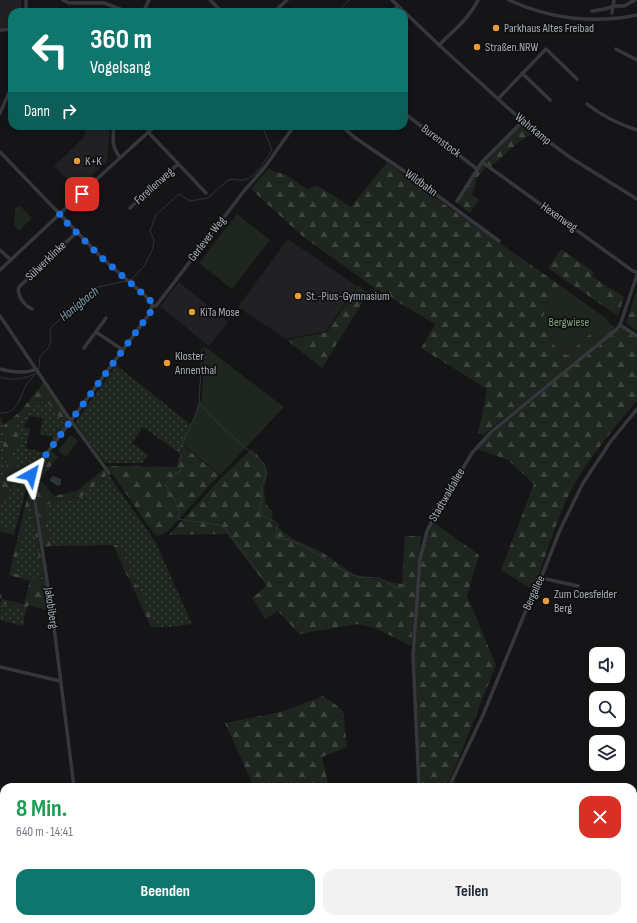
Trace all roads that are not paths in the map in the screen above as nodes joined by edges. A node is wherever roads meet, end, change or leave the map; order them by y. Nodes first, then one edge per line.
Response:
1 (63, 0) edge
2 (210, 0) edge
3 (287, 0) edge
4 (392, 0) edge
5 (478, 0) edge
6 (509, 0) edge
7 (614, 0) edge
8 (635, 0) edge
9 (108, 2) edge
10 (398, 6) edge
11 (614, 6) junction
12 (120, 8) edge
13 (218, 8) edge
14 (278, 8) edge
15 (592, 11) dead end
16 (612, 13) dead end
17 (408, 16) edge
18 (637, 16) edge
19 (439, 45) junction
20 (616, 49) dead end
21 (637, 60) edge
22 (522, 74) junction
23 (577, 79) dead end
24 (8, 97) edge
25 (498, 99) junction
26 (550, 100) dead end
27 (587, 104) dead end
28 (0, 113) edge
29 (408, 116) edge
30 (522, 121) junction
31 (114, 130) edge
32 (150, 130) edge
33 (291, 130) edge
34 (346, 130) edge
35 (637, 130) edge
36 (148, 132) junction
37 (0, 152) edge
38 (120, 158) junction
39 (482, 162) junction
40 (178, 164) junction
41 (477, 169) junction
42 (206, 192) dead end
43 (637, 199) edge
44 (457, 201) dead end
45 (130, 208) dead end
46 (59, 215) junction
47 (76, 232) junction
48 (499, 241) dead end
49 (0, 250) edge
50 (11, 260) junction
51 (0, 270) edge
52 (637, 274) edge
53 (152, 306) junction
54 (32, 309) dead end
55 (0, 316) edge
56 (106, 318) dead end
57 (620, 325) junction
58 (96, 332) junction
59 (637, 336) edge
60 (84, 348) dead end
61 (123, 350) junction
62 (0, 369) edge
63 (37, 371) junction
64 (637, 409) edge
65 (71, 421) junction
66 (109, 473) dead end
67 (31, 475) joint
68 (541, 578) junction
69 (578, 586) dead end
70 (0, 666) edge
71 (60, 681) junction
72 (73, 783) edge
73 (419, 783) edge
74 (451, 783) edge

1 - 9 street
2 - 13 street
3 - 14 street
4 - 10 street, Wahrkamp
5 - 19 street
6 - 18 street
7 - 11 street
8 - 11 street
9 - 12 street
11 - 15 street
11 - 16 street
17 - 19 street, Wahrkamp
19 - 25 street, Wahrkamp
20 - 21 street
22 - 23 street
22 - 25 street
22 - 26 street
24 - 28 street
25 - 30 street, Wahrkamp
27 - 35 street
29 - 41 street, Burenstock
30 - 39 street
30 - 43 street, Wahrkamp
31 - 38 street
32 - 36 street
33 - 53 street, Gerlever Weg
34 - 48 street, Wildbahn
36 - 38 street
36 - 40 street, Forellenweg
37 - 46 street
38 - 46 street
39 - 41 street
39 - 52 street, Hexenweg
40 - 42 street, Forellenweg
40 - 45 street, Forellenweg
41 - 44 street
46 - 47 street
46 - 50 street
47 - 53 street
47 - 54 street, Sülwerklinke
49 - 50 street
50 - 51 street
52 - 57 street
53 - 61 street, Gerlever Weg
55 - 63 street
56 - 58 street
57 - 59 street
57 - 73 street, Stadtwaldallee
58 - 60 street
58 - 61 street
61 - 65 street, Gerlever Weg
62 - 63 street
63 - 65 street
64 - 68 street, Bergallee
65 - 66 street
65 - 67 street, Gerlever Weg
67 - 71 street, Jakobiberg
68 - 69 street
68 - 74 street, Bergallee
70 - 71 street
71 - 72 street, Jakobiberg

